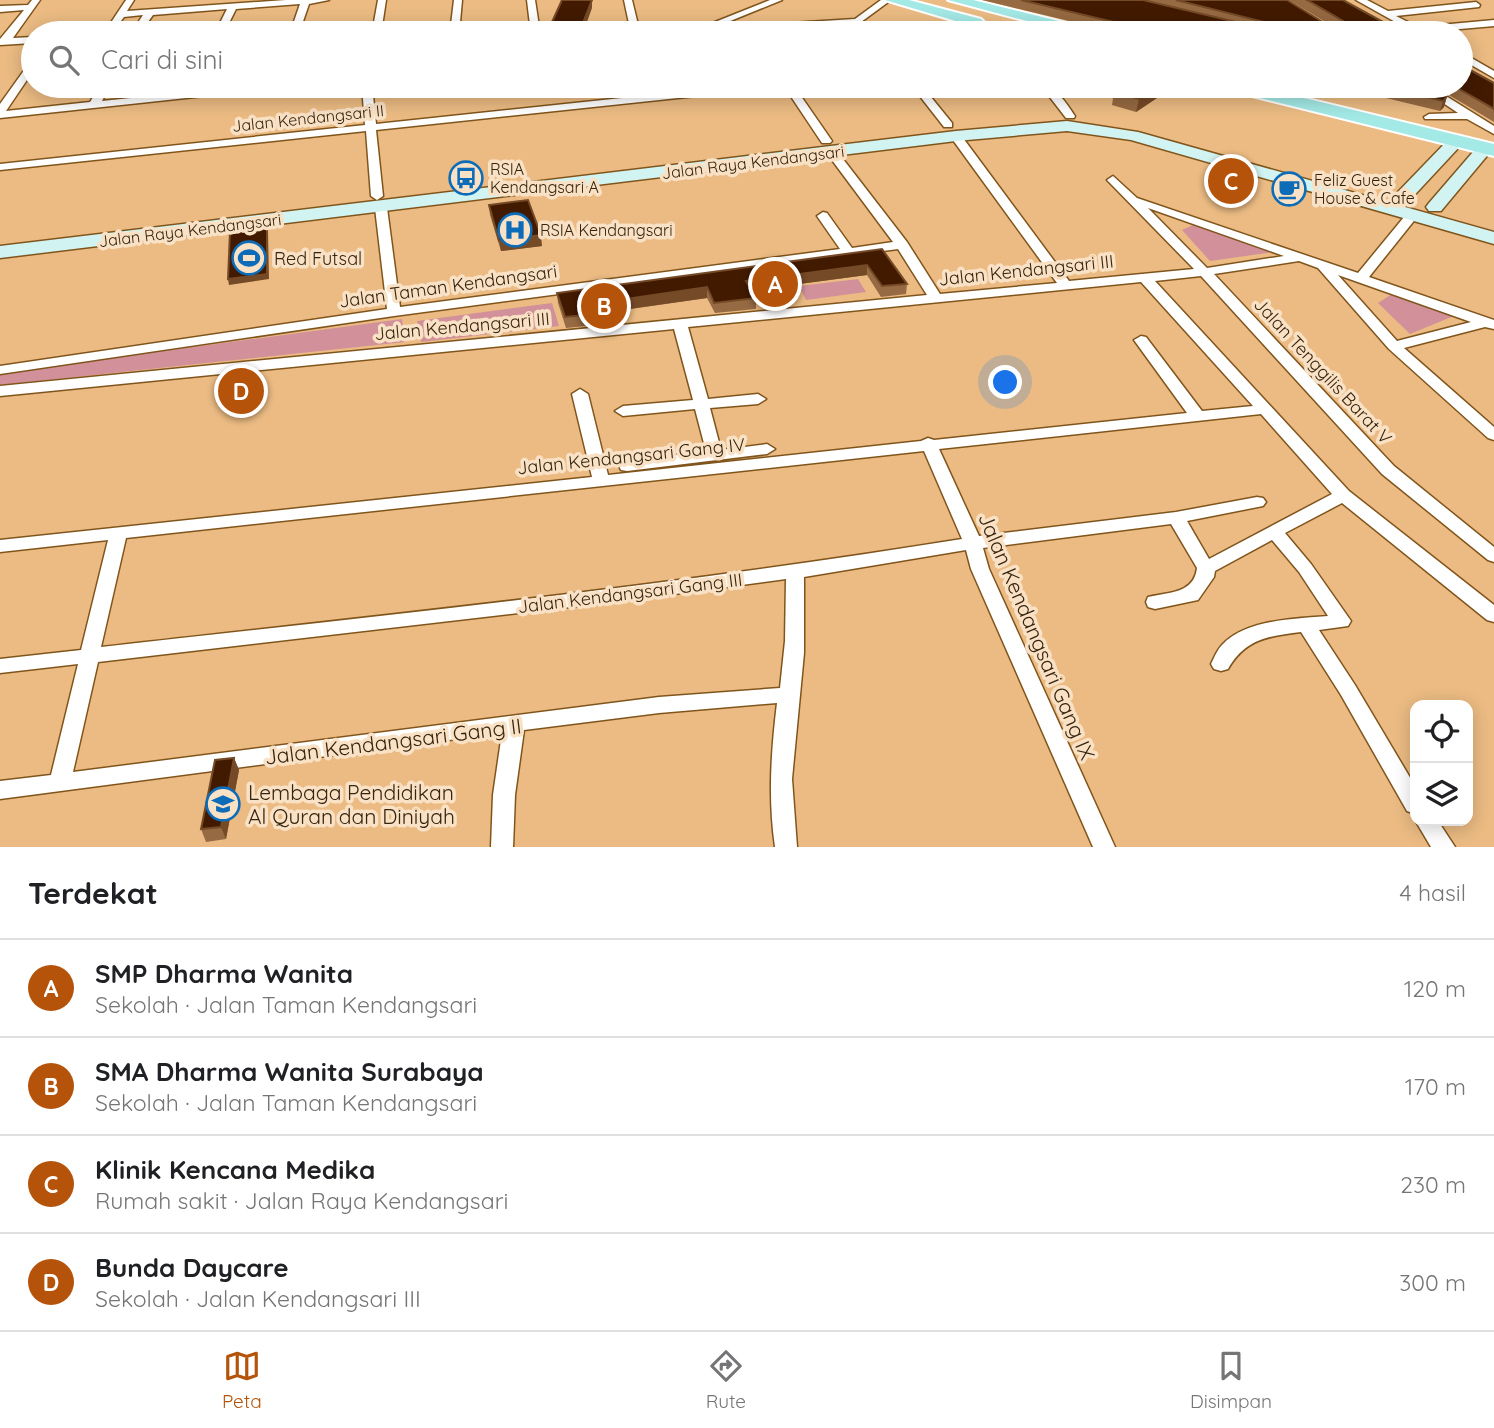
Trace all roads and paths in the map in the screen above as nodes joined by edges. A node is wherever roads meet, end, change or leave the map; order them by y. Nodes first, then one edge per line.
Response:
1 (130, 0) edge
2 (325, 0) edge
3 (382, 0) edge
4 (458, 0) edge
5 (531, 0) edge
6 (628, 0) edge
7 (778, 0) edge
8 (889, 0) edge
9 (955, 0) edge
10 (1360, 0) edge
11 (306, 1) edge
12 (34, 4) edge
13 (1476, 5) dead end
14 (233, 6) junction
15 (0, 9) edge
16 (150, 12) junction
17 (121, 14) junction
18 (1386, 14) junction
19 (23, 18) junction
20 (0, 19) edge
21 (116, 21) edge
22 (144, 21) edge
23 (226, 21) edge
24 (299, 21) edge
25 (378, 21) edge
26 (456, 21) edge
27 (534, 21) edge
28 (633, 21) edge
29 (723, 21) edge
30 (858, 21) edge
31 (971, 21) edge
32 (1041, 21) edge
33 (1400, 21) edge
34 (1494, 23) edge
35 (1473, 25) edge
36 (21, 41) edge
37 (3, 42) edge
38 (1494, 60) edge
39 (1473, 62) joint
40 (1494, 75) edge
41 (21, 82) edge
42 (98, 98) edge
43 (141, 98) edge
44 (368, 98) edge
45 (641, 98) edge
46 (797, 98) edge
47 (926, 98) edge
48 (1056, 98) edge
49 (1282, 98) edge
50 (1354, 98) edge
51 (1442, 98) edge
52 (1370, 102) junction
53 (94, 105) junction
54 (1465, 112) junction
55 (0, 114) edge
56 (1070, 116) junction
57 (1353, 116) junction
58 (1429, 117) junction
59 (370, 127) junction
60 (988, 127) junction
61 (952, 131) junction
62 (1456, 141) junction
63 (1492, 141) edge
64 (829, 147) junction
65 (1264, 166) junction
66 (0, 167) edge
67 (1113, 180) dead end
68 (1402, 198) junction
69 (1135, 200) junction
70 (379, 202) junction
71 (1435, 207) junction
72 (1413, 214) junction
73 (823, 216) dead end
74 (1494, 223) edge
75 (69, 238) junction
76 (1494, 238) edge
77 (0, 240) edge
78 (902, 245) junction
79 (0, 252) edge
80 (849, 253) junction
81 (1303, 257) junction
82 (1322, 265) junction
83 (1204, 272) junction
84 (1144, 277) junction
85 (1362, 278) junction
86 (1066, 286) junction
87 (936, 299) junction
88 (394, 312) junction
89 (1490, 323) edge
90 (680, 324) junction
91 (1141, 340) dead end
92 (1394, 346) junction
93 (0, 370) edge
94 (0, 391) edge
95 (580, 394) dead end
96 (758, 400) dead end
97 (701, 405) junction
98 (1267, 409) junction
99 (623, 411) dead end
100 (1198, 417) junction
101 (1494, 435) edge
102 (928, 443) junction
103 (767, 449) dead end
104 (715, 456) junction
105 (626, 466) dead end
106 (601, 481) junction
107 (1343, 495) junction
108 (1257, 502) dead end
109 (1176, 518) junction
110 (1274, 531) junction
111 (118, 533) junction
112 (973, 543) junction
113 (0, 546) edge
114 (1494, 556) edge
115 (1206, 568) junction
116 (795, 572) junction
117 (1155, 602) dead end
118 (1494, 615) edge
119 (1307, 627) junction
120 (90, 657) junction
121 (1221, 664) dead end
122 (0, 666) edge
123 (786, 695) junction
124 (514, 725) junction
125 (60, 783) junction
126 (0, 790) edge
127 (1410, 796) edge
128 (1429, 826) edge
129 (502, 847) edge
130 (786, 847) edge
131 (1104, 847) edge
132 (1444, 847) edge

1 - 17 street
2 - 11 street
3 - 25 street
4 - 26 street
5 - 27 street
6 - 28 street
7 - 29 street
8 - 30 street
8 - 31 main road
9 - 32 main road
10 - 18 street
11 - 14 street
11 - 24 street
12 - 15 street
12 - 19 street
13 - 18 street
14 - 16 street
14 - 23 street
16 - 17 street
16 - 22 street
17 - 21 street
18 - 33 street
19 - 20 street
19 - 37 street
34 - 35 street
36 - 37 street
38 - 39 street
39 - 40 street
41 - 55 street
42 - 53 street
43 - 53 street
44 - 59 street
45 - 59 street, Jalan Kendangsari II
46 - 64 street
47 - 61 street
48 - 56 street
49 - 57 main road
50 - 52 main road
51 - 54 street
52 - 57 main road
52 - 58 main road
53 - 55 street
54 - 58 street
54 - 63 street
56 - 60 main road, Jalan Raya Kendangsari
56 - 65 main road, Jalan Raya Kendangsari
57 - 62 main road
58 - 63 main road
59 - 66 street, Jalan Kendangsari II
59 - 70 street
60 - 61 main road, Jalan Raya Kendangsari
60 - 65 main road, Jalan Raya Kendangsari
61 - 64 main road, Jalan Raya Kendangsari
61 - 86 street
62 - 63 main road
62 - 68 main road
63 - 71 main road
64 - 70 main road, Jalan Raya Kendangsari
64 - 78 street
65 - 68 main road, Jalan Raya Kendangsari
65 - 72 main road, Jalan Raya Kendangsari
67 - 69 street, Jalan Tenggilis Barat V
68 - 71 main road, Jalan Raya Kendangsari
69 - 81 street
69 - 83 street, Jalan Tenggilis Barat V
70 - 75 main road, Jalan Raya Kendangsari
70 - 88 street
71 - 74 main road, Jalan Raya Kendangsari
72 - 76 main road, Jalan Raya Kendangsari
72 - 85 street
73 - 80 street
75 - 77 main road, Jalan Raya Kendangsari
75 - 79 main road, Jalan Raya Kendangsari
78 - 80 street, Jalan Taman Kendangsari
78 - 87 street
80 - 88 street, Jalan Taman Kendangsari
81 - 82 street
81 - 83 street, Jalan Kendangsari III
82 - 85 street
82 - 92 street
83 - 84 street, Jalan Kendangsari III
83 - 114 street, Jalan Tenggilis Barat V
84 - 86 street, Jalan Kendangsari III
84 - 98 street
85 - 89 street
86 - 87 street, Jalan Kendangsari III
87 - 90 street, Jalan Kendangsari III
88 - 93 street, Jalan Taman Kendangsari
89 - 92 street
90 - 94 street, Jalan Kendangsari III
90 - 97 street
91 - 100 street
92 - 101 street
95 - 106 street
96 - 97 street
97 - 99 street
97 - 104 street
98 - 100 street, Jalan Kendangsari Gang IV
98 - 107 street
100 - 102 street, Jalan Kendangsari Gang IV
102 - 106 street, Jalan Kendangsari Gang IV
102 - 112 street, Jalan Kendangsari Gang IX
103 - 104 street
104 - 105 street
106 - 111 street, Jalan Kendangsari Gang IV
107 - 110 street
107 - 118 street
108 - 109 street, Jalan Kendangsari Gang III
109 - 112 street, Jalan Kendangsari Gang III
109 - 115 street
110 - 115 street
110 - 119 street
111 - 113 street, Jalan Kendangsari Gang IV
111 - 120 street
112 - 116 street, Jalan Kendangsari Gang III
112 - 131 street, Jalan Kendangsari Gang IX
115 - 117 street
116 - 120 street, Jalan Kendangsari Gang III
116 - 123 street
119 - 121 street
119 - 127 street
120 - 122 street, Jalan Kendangsari Gang III
120 - 125 street
123 - 124 street, Jalan Kendangsari Gang II
123 - 130 street
124 - 125 street, Jalan Kendangsari Gang II
124 - 129 street
125 - 126 street, Jalan Kendangsari Gang II
128 - 132 street

